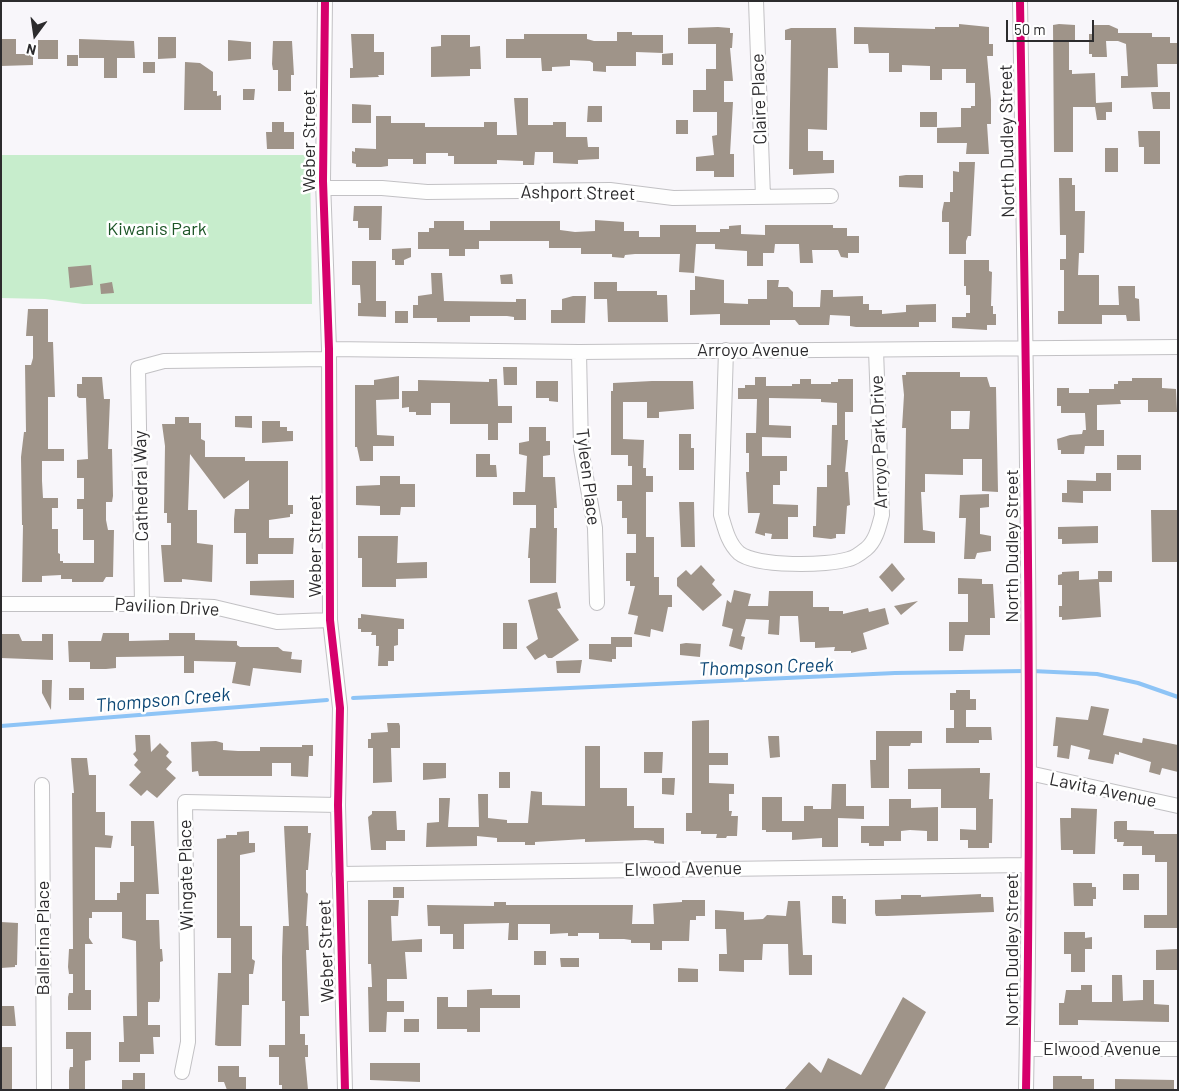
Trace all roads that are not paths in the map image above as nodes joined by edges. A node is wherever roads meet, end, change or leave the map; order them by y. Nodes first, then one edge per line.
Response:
1 (325, 1) edge
2 (756, 1) edge
3 (1020, 1) edge
4 (324, 188) junction
5 (832, 196) dead end
6 (762, 197) junction
7 (1026, 347) junction
8 (1178, 347) edge
9 (726, 350) junction
10 (876, 350) junction
11 (579, 352) junction
12 (329, 354) junction
13 (138, 368) joint
14 (597, 603) dead end
15 (1, 604) edge
16 (142, 604) junction
17 (330, 620) junction
18 (1029, 773) junction
19 (42, 785) dead end
20 (338, 805) junction
21 (1178, 806) edge
22 (1027, 865) junction
23 (339, 874) junction
24 (1027, 1049) junction
25 (1178, 1050) edge
26 (182, 1072) dead end
27 (44, 1090) edge
28 (345, 1090) edge
29 (1026, 1090) edge

1 - 4 street, Weber Street
2 - 6 street, Claire Place
3 - 7 street, North Dudley Street
4 - 6 street, Ashport Street
4 - 12 street, Weber Street
5 - 6 street, Ashport Street
7 - 8 street, Arroyo Avenue
7 - 10 street, Arroyo Avenue
7 - 18 street, North Dudley Street
9 - 10 street, Arroyo Avenue
9 - 10 street, Arroyo Park Drive
9 - 11 street, Arroyo Avenue
11 - 12 street, Arroyo Avenue
11 - 14 street, Tyleen Place
12 - 13 street, Arroyo Avenue
12 - 17 street, Weber Street
13 - 16 street, Cathedral Way
15 - 16 street, Pavilion Drive
16 - 17 street, Pavilion Drive
17 - 20 street, Weber Street
18 - 21 street, Lavita Avenue
18 - 22 street, North Dudley Street
19 - 27 street, Ballerina Place
20 - 23 street, Weber Street
20 - 26 street, Wingate Place
22 - 23 street, Elwood Avenue
22 - 24 street, North Dudley Street
23 - 28 street, Weber Street
24 - 25 street, Elwood Avenue
24 - 29 street, North Dudley Street

